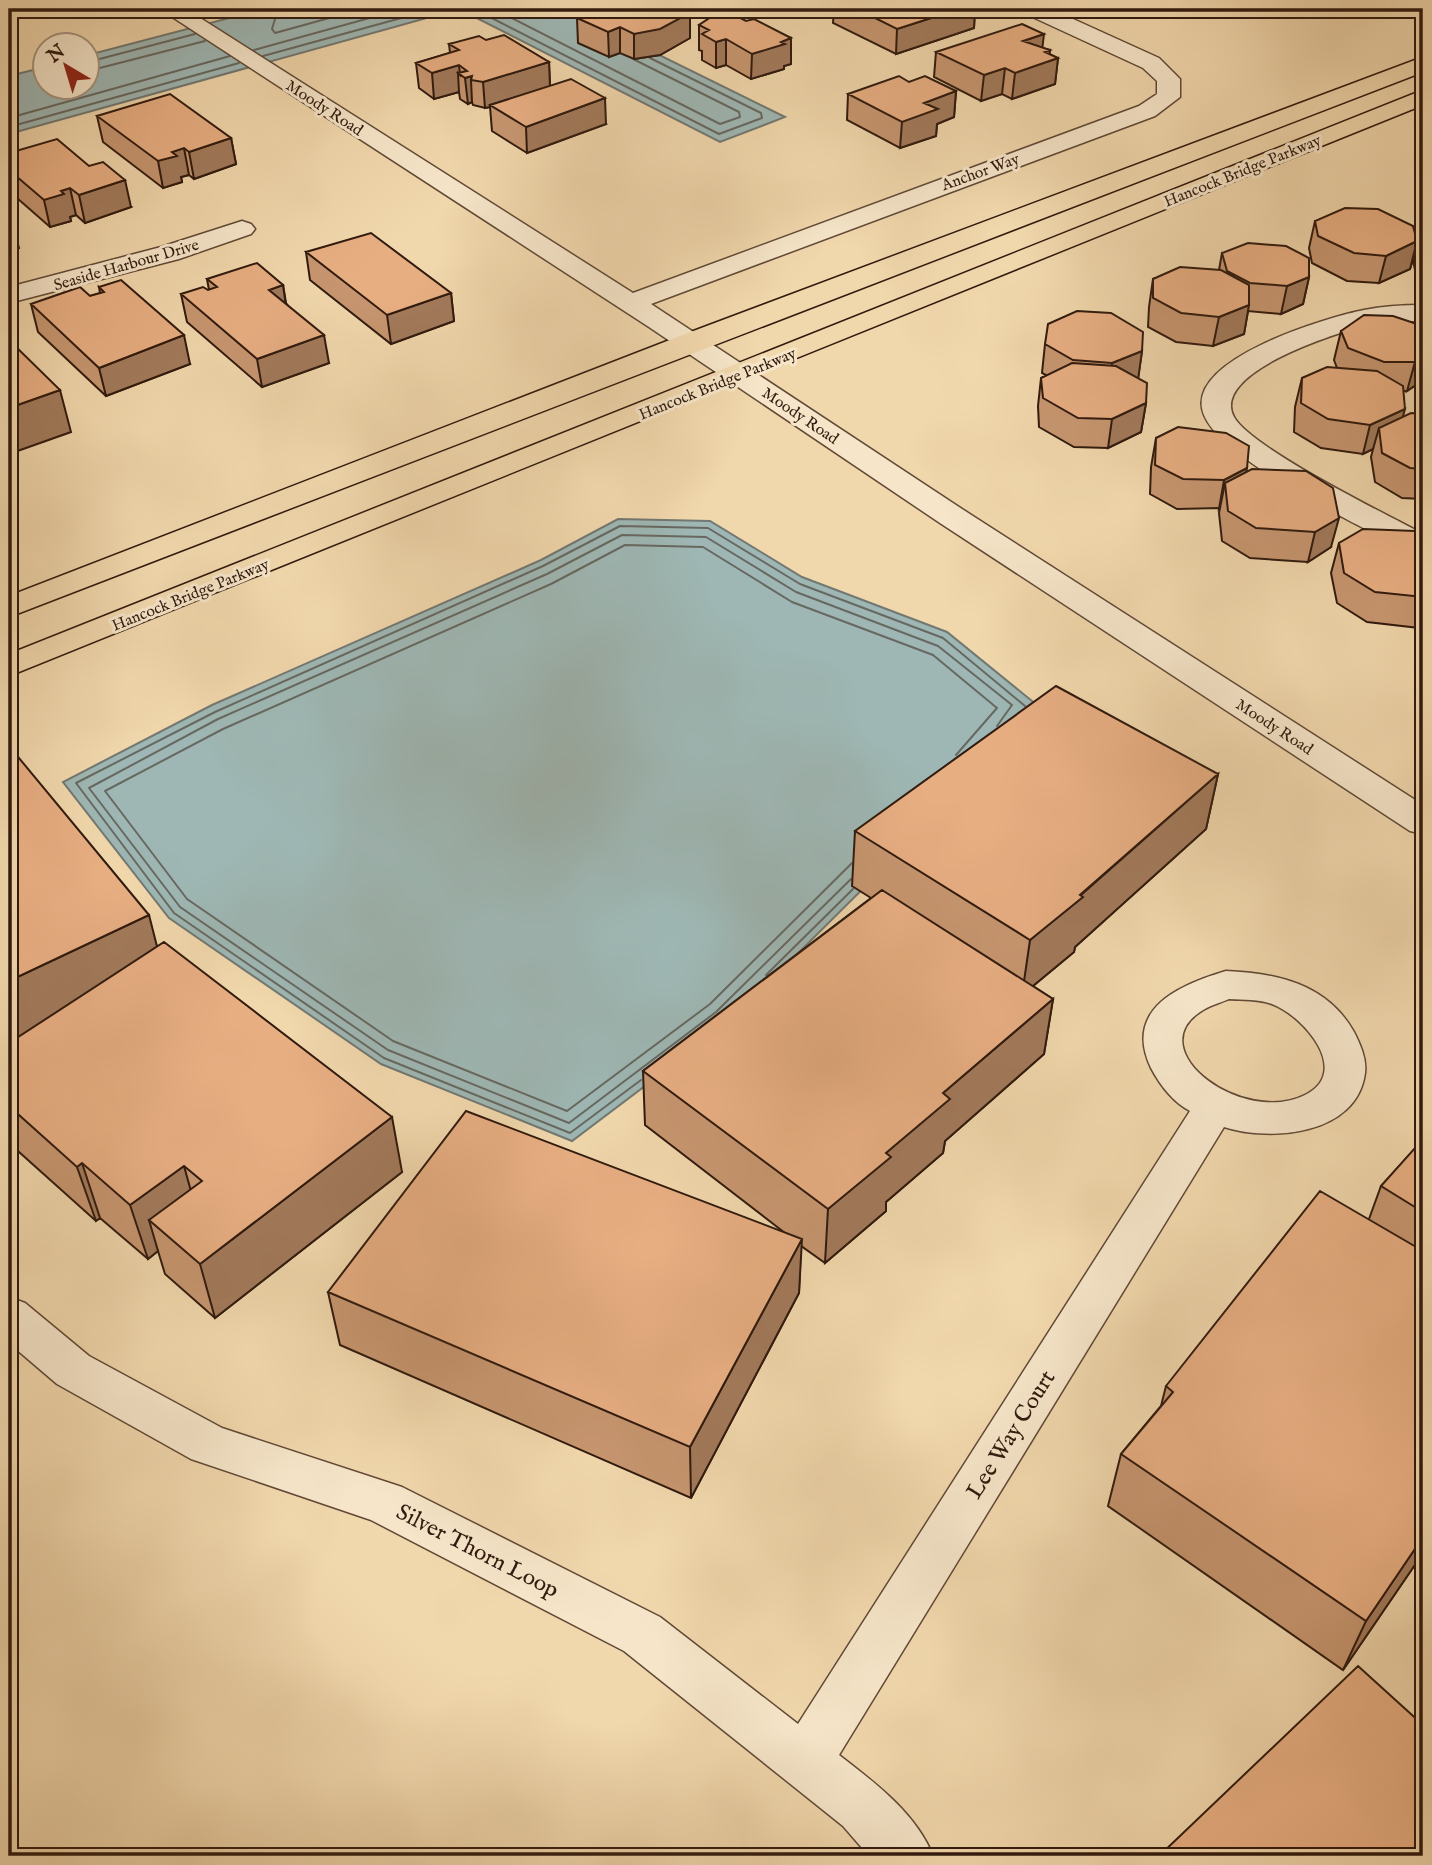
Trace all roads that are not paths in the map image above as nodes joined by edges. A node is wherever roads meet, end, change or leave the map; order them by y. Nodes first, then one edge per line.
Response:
1 (171, 9) edge
2 (1034, 9) edge
3 (1423, 64) edge
4 (1423, 97) edge
5 (242, 229) dead end
6 (9, 295) edge
7 (630, 303) junction
8 (1423, 313) edge
9 (691, 342) junction
10 (740, 374) junction
11 (1423, 546) edge
12 (9, 607) edge
13 (9, 666) edge
14 (1409, 793) edge
15 (1423, 822) edge
16 (1215, 1107) dead end
17 (9, 1316) edge
18 (805, 1761) junction
19 (905, 1856) edge

1 - 7 street, Moody Road
2 - 7 street, Anchor Way
3 - 9 main road, Hancock Bridge Parkway
4 - 10 main road, Hancock Bridge Parkway
5 - 6 street, Seaside Harbour Drive
7 - 9 street, Moody Road
8 - 11 street
9 - 10 street, Moody Road
9 - 12 main road, Hancock Bridge Parkway
10 - 13 main road, Hancock Bridge Parkway
10 - 14 street, Moody Road
14 - 15 street, Moody Road
16 - 18 street, Lee Way Court
17 - 18 street, Silver Thorn Loop
18 - 19 street, Silver Thorn Loop

